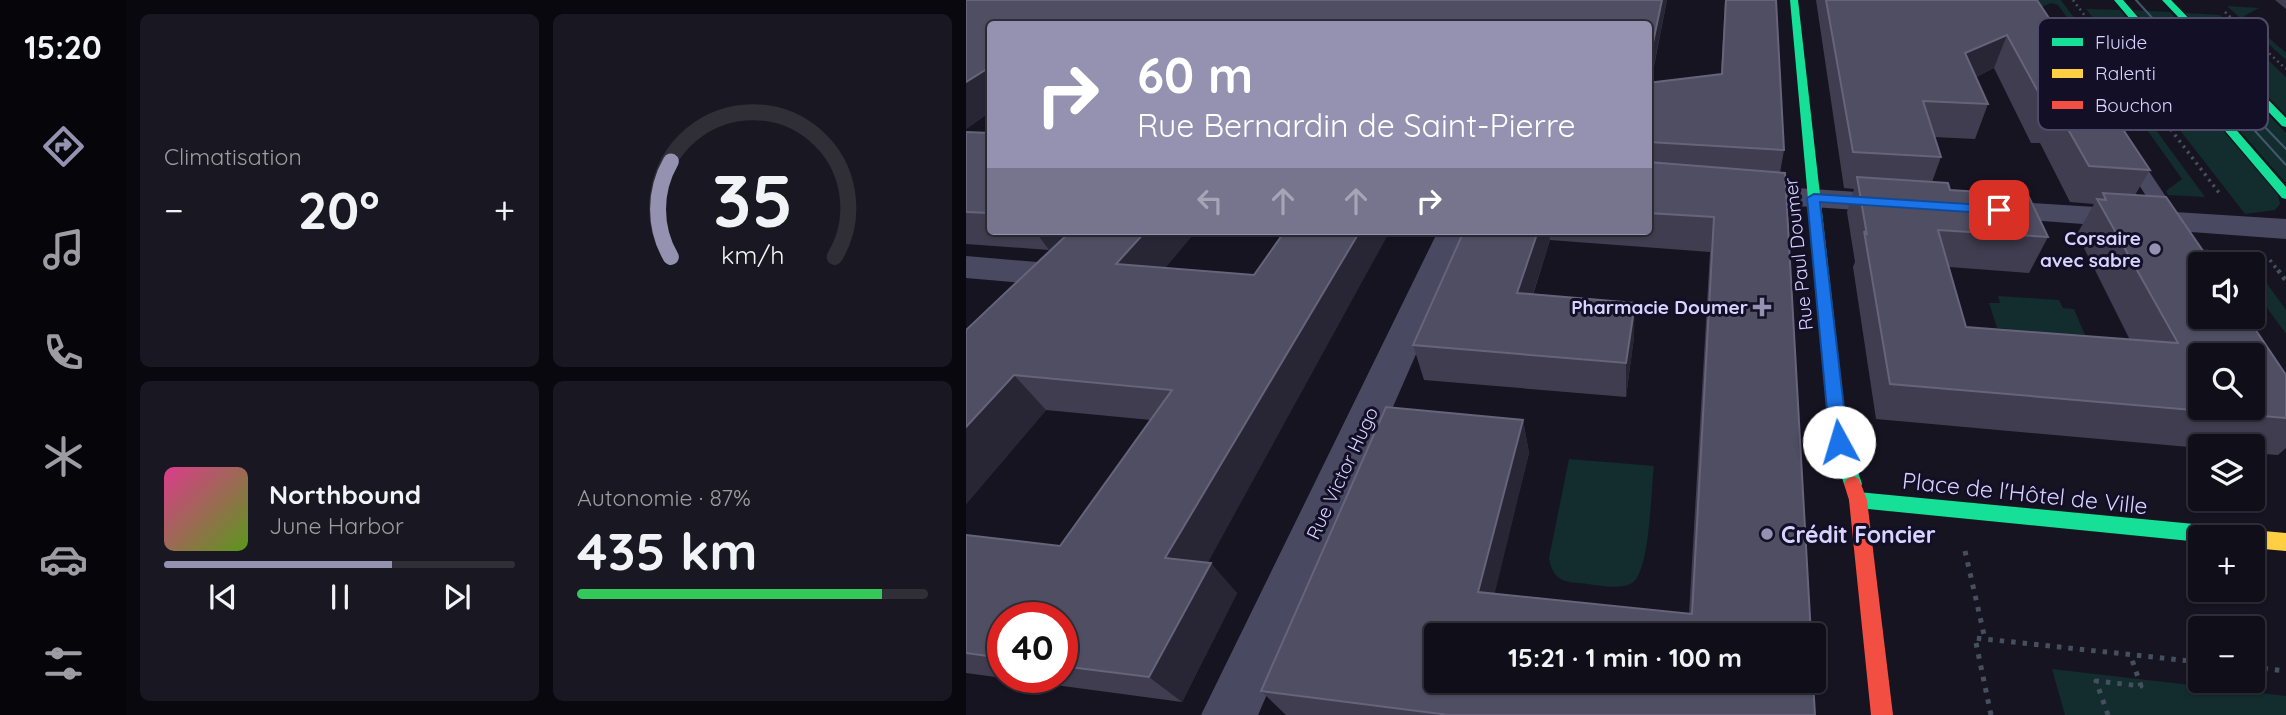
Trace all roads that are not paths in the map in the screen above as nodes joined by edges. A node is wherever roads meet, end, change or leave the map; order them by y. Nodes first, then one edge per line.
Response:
1 (1794, 0) edge
2 (2118, 0) edge
3 (2166, 0) edge
4 (2134, 18) edge
5 (2183, 18) edge
6 (2268, 105) edge
7 (2286, 124) edge
8 (2230, 130) edge
9 (2116, 134) edge
10 (1652, 187) edge
11 (2286, 195) edge
12 (1814, 198) junction
13 (2172, 221) junction
14 (2286, 229) edge
15 (1452, 235) edge
16 (2192, 252) edge
17 (966, 267) edge
18 (1046, 277) edge
19 (1858, 500) junction
20 (2188, 532) edge
21 (2265, 540) edge
22 (2286, 542) edge
23 (1229, 715) edge
24 (1882, 715) edge

1 - 12 street, Rue Paul Doumer
2 - 4 street
3 - 5 street
6 - 7 street
8 - 11 street
9 - 13 lane
10 - 12 street
12 - 13 street
12 - 19 street, Rue Paul Doumer
13 - 14 street
13 - 16 lane
15 - 23 street, Rue Victor Hugo
17 - 18 street
19 - 20 street, Place de l'Hôtel de Ville
19 - 24 street
21 - 22 street

